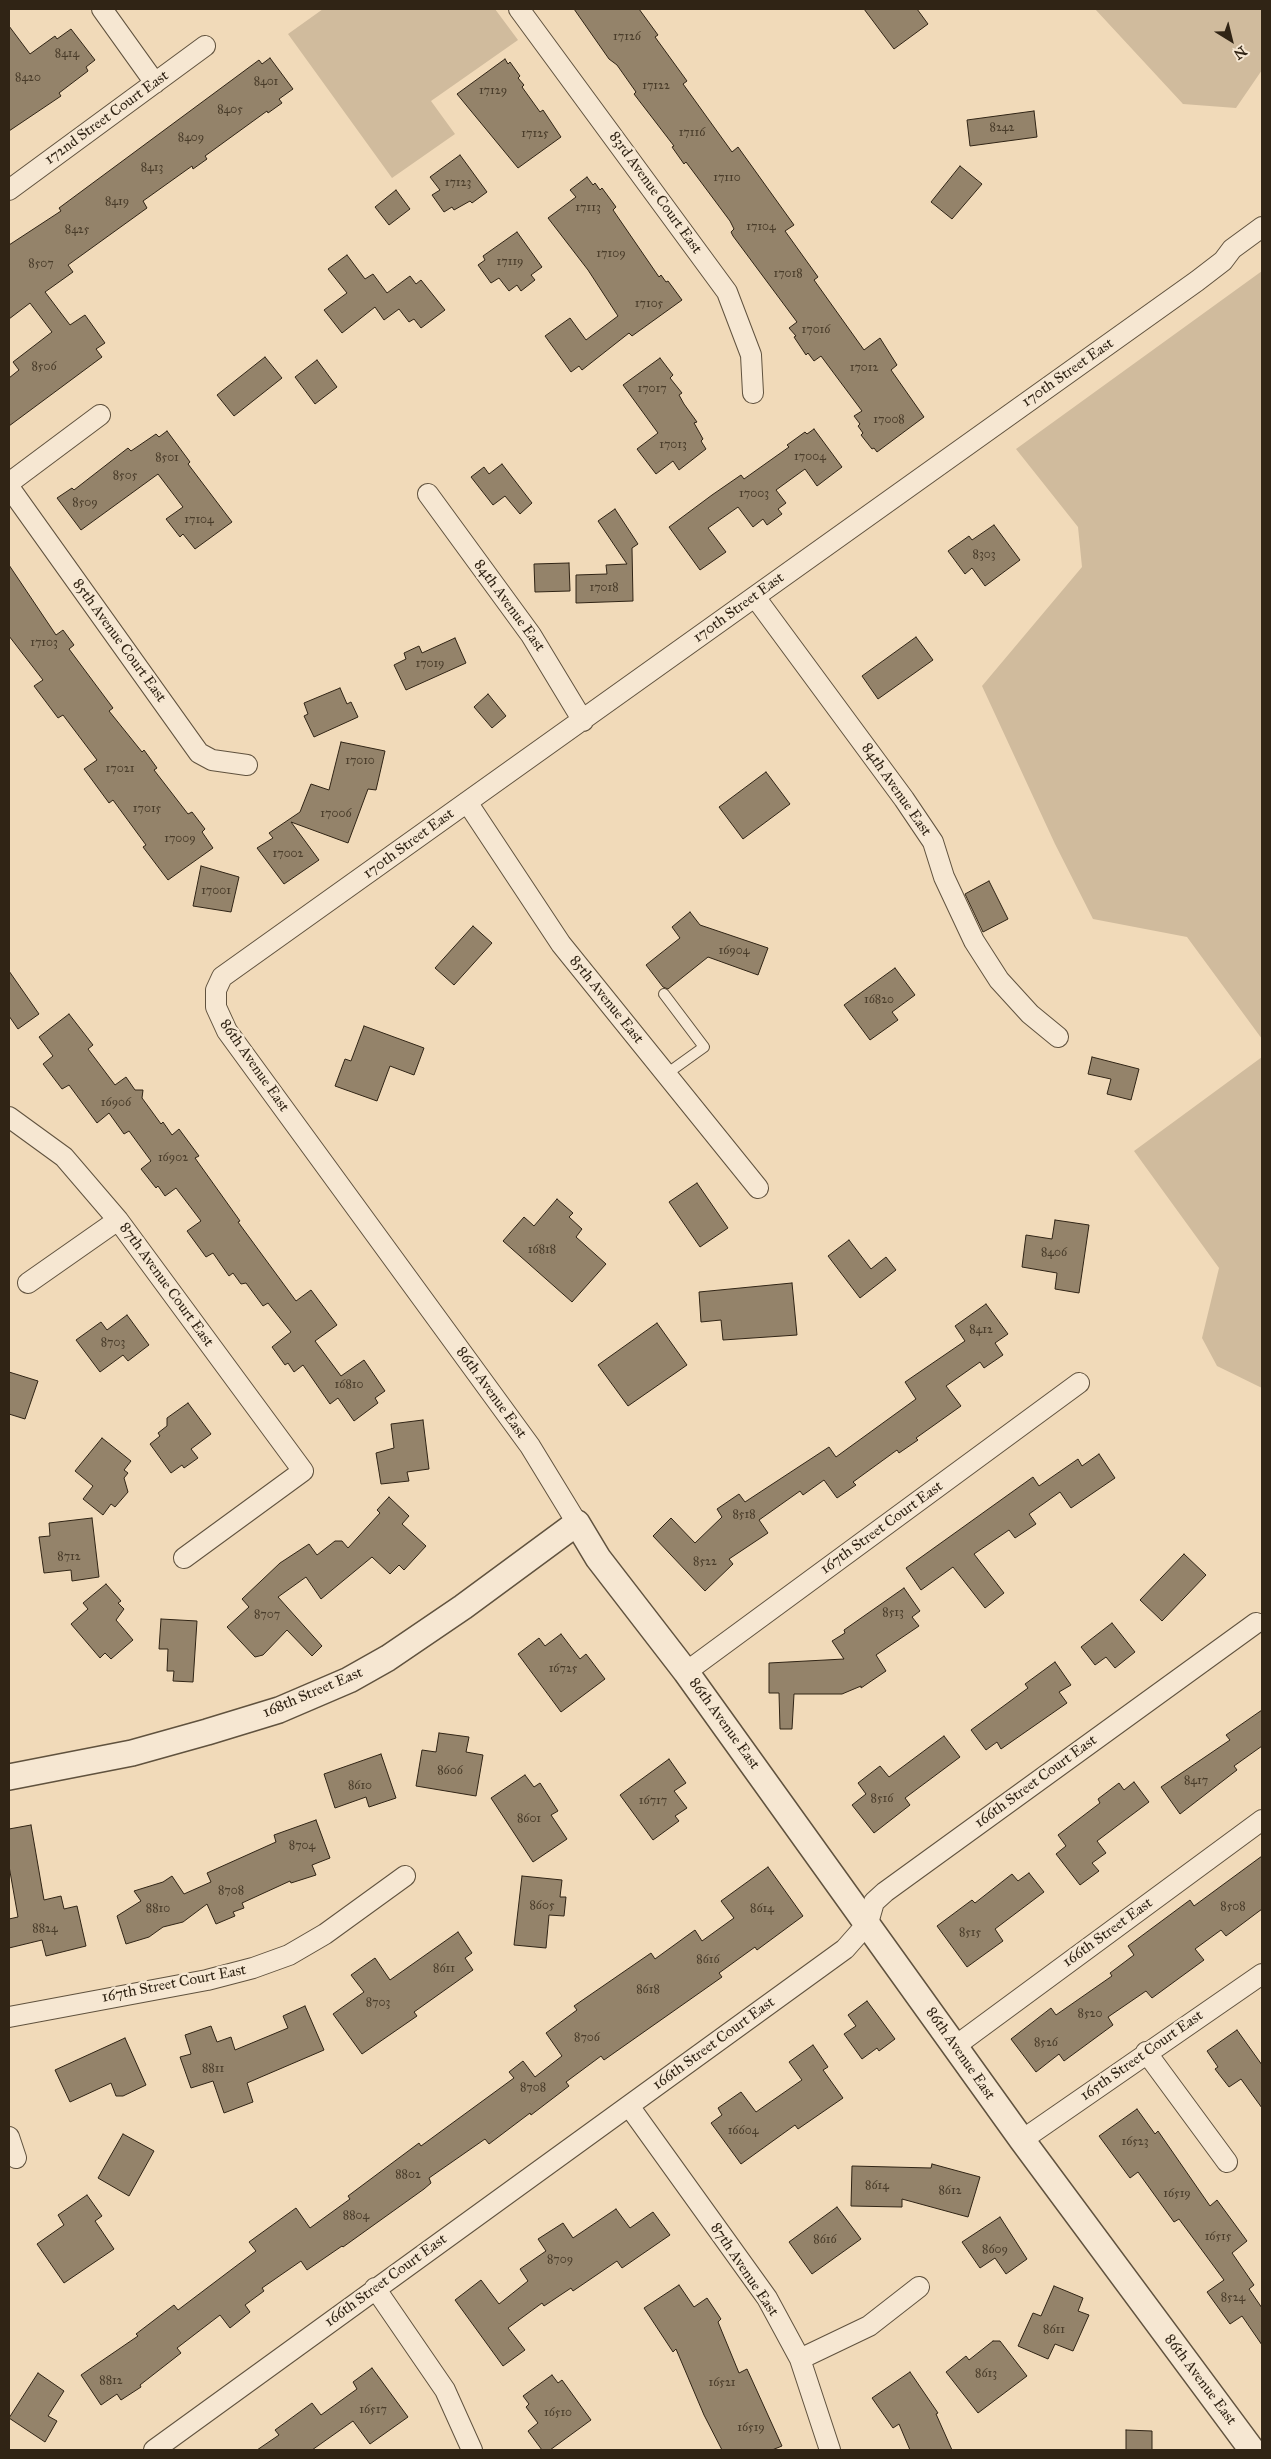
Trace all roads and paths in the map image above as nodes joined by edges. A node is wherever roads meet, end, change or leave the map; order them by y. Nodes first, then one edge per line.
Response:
1 (102, 9) edge
2 (519, 9) edge
3 (205, 46) dead end
4 (155, 82) junction
5 (9, 190) edge
6 (1262, 227) edge
7 (753, 394) dead end
8 (100, 415) dead end
9 (9, 483) edge
10 (9, 487) edge
11 (428, 494) dead end
12 (754, 597) junction
13 (583, 721) junction
14 (248, 764) dead end
15 (467, 802) junction
16 (216, 990) joint
17 (664, 994) dead end
18 (1058, 1037) dead end
19 (665, 1075) junction
20 (9, 1117) edge
21 (758, 1188) dead end
22 (118, 1220) junction
23 (28, 1283) dead end
24 (1079, 1383) dead end
25 (577, 1523) junction
26 (184, 1558) dead end
27 (1256, 1623) dead end
28 (686, 1672) junction
29 (9, 1777) edge
30 (1262, 1820) edge
31 (405, 1876) dead end
32 (868, 1923) junction
33 (1262, 1974) edge
34 (9, 2017) edge
35 (954, 2047) junction
36 (1146, 2052) junction
37 (629, 2106) junction
38 (9, 2137) edge
39 (1022, 2140) junction
40 (16, 2158) dead end
41 (1227, 2162) dead end
42 (919, 2287) dead end
43 (375, 2288) junction
44 (800, 2359) junction
45 (1262, 2446) edge
46 (154, 2450) edge
47 (472, 2450) edge
48 (830, 2450) edge
49 (1252, 2450) edge
50 (1256, 2450) edge

1 - 4 street
2 - 7 street, 83rd Avenue Court East
3 - 4 street, 172nd Street Court East
4 - 5 street, 172nd Street Court East
6 - 12 street, 170th Street East
8 - 9 street
10 - 14 street, 85th Avenue Court East
11 - 13 street, 84th Avenue East
12 - 13 street, 170th Street East
12 - 18 street, 84th Avenue East
13 - 15 street, 170th Street East
15 - 16 street, 170th Street East
15 - 19 street, 85th Avenue East
16 - 25 street, 86th Avenue East
17 - 19 lane
19 - 21 street, 85th Avenue East
20 - 22 street, 87th Avenue Court East
22 - 23 street
22 - 26 street, 87th Avenue Court East
24 - 28 street, 167th Street Court East
25 - 28 street, 86th Avenue East
25 - 29 street, 168th Street East
27 - 32 street, 166th Street Court East
28 - 32 street, 86th Avenue East
30 - 35 street, 166th Street East
31 - 34 street, 167th Street Court East
32 - 35 street, 86th Avenue East
32 - 37 street, 166th Street Court East
33 - 36 street, 165th Street Court East
35 - 39 street, 86th Avenue East
36 - 39 street, 165th Street Court East
36 - 41 street
37 - 43 street, 166th Street Court East
37 - 44 street, 87th Avenue East
38 - 40 street
39 - 49 street, 86th Avenue East
42 - 44 street
43 - 46 street, 166th Street Court East
43 - 47 street
44 - 48 street, 87th Avenue East
45 - 50 street

